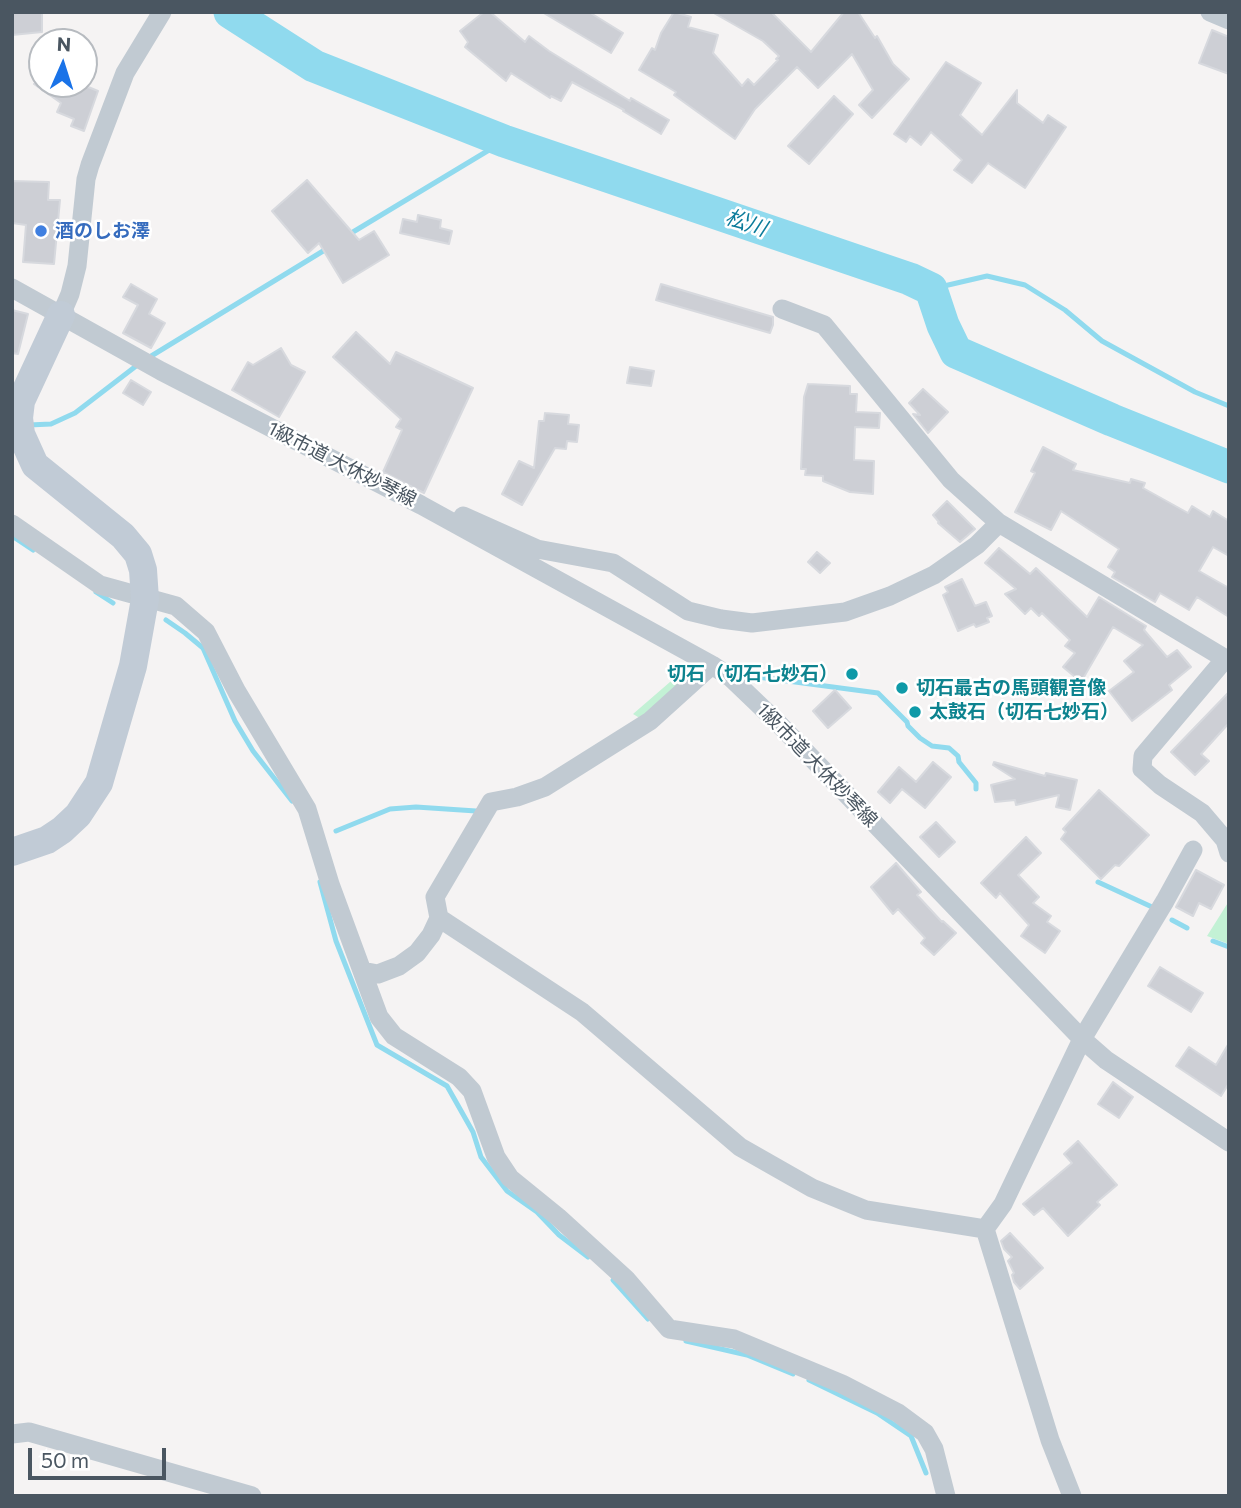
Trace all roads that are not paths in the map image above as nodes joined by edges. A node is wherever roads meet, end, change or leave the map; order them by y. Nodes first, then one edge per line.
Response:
1 (162, 12) edge
2 (1210, 12) edge
3 (1229, 20) edge
4 (12, 288) edge
5 (782, 309) dead end
6 (61, 315) junction
7 (421, 505) junction
8 (999, 523) junction
9 (12, 524) edge
10 (145, 599) junction
11 (1227, 660) edge
12 (712, 665) junction
13 (1193, 849) dead end
14 (12, 852) edge
15 (1229, 853) edge
16 (439, 918) junction
17 (362, 971) junction
18 (1082, 1038) junction
19 (1229, 1142) edge
20 (985, 1229) junction
21 (12, 1434) edge
22 (252, 1496) edge
23 (946, 1496) edge
24 (1072, 1496) edge

1 - 6 street
2 - 3 street
4 - 6 street
5 - 8 street
6 - 7 street, 1級市道 大休妙琴線
6 - 10 street
7 - 8 street
7 - 12 street, 1級市道 大休妙琴線
8 - 11 street
9 - 10 street
10 - 14 street
10 - 17 street
11 - 15 street
12 - 16 street
12 - 18 street, 1級市道 大休妙琴線
13 - 18 street
16 - 17 street
16 - 20 street
17 - 23 street
18 - 19 street, 1級市道 大休妙琴線
18 - 20 street
20 - 24 street
21 - 22 street

